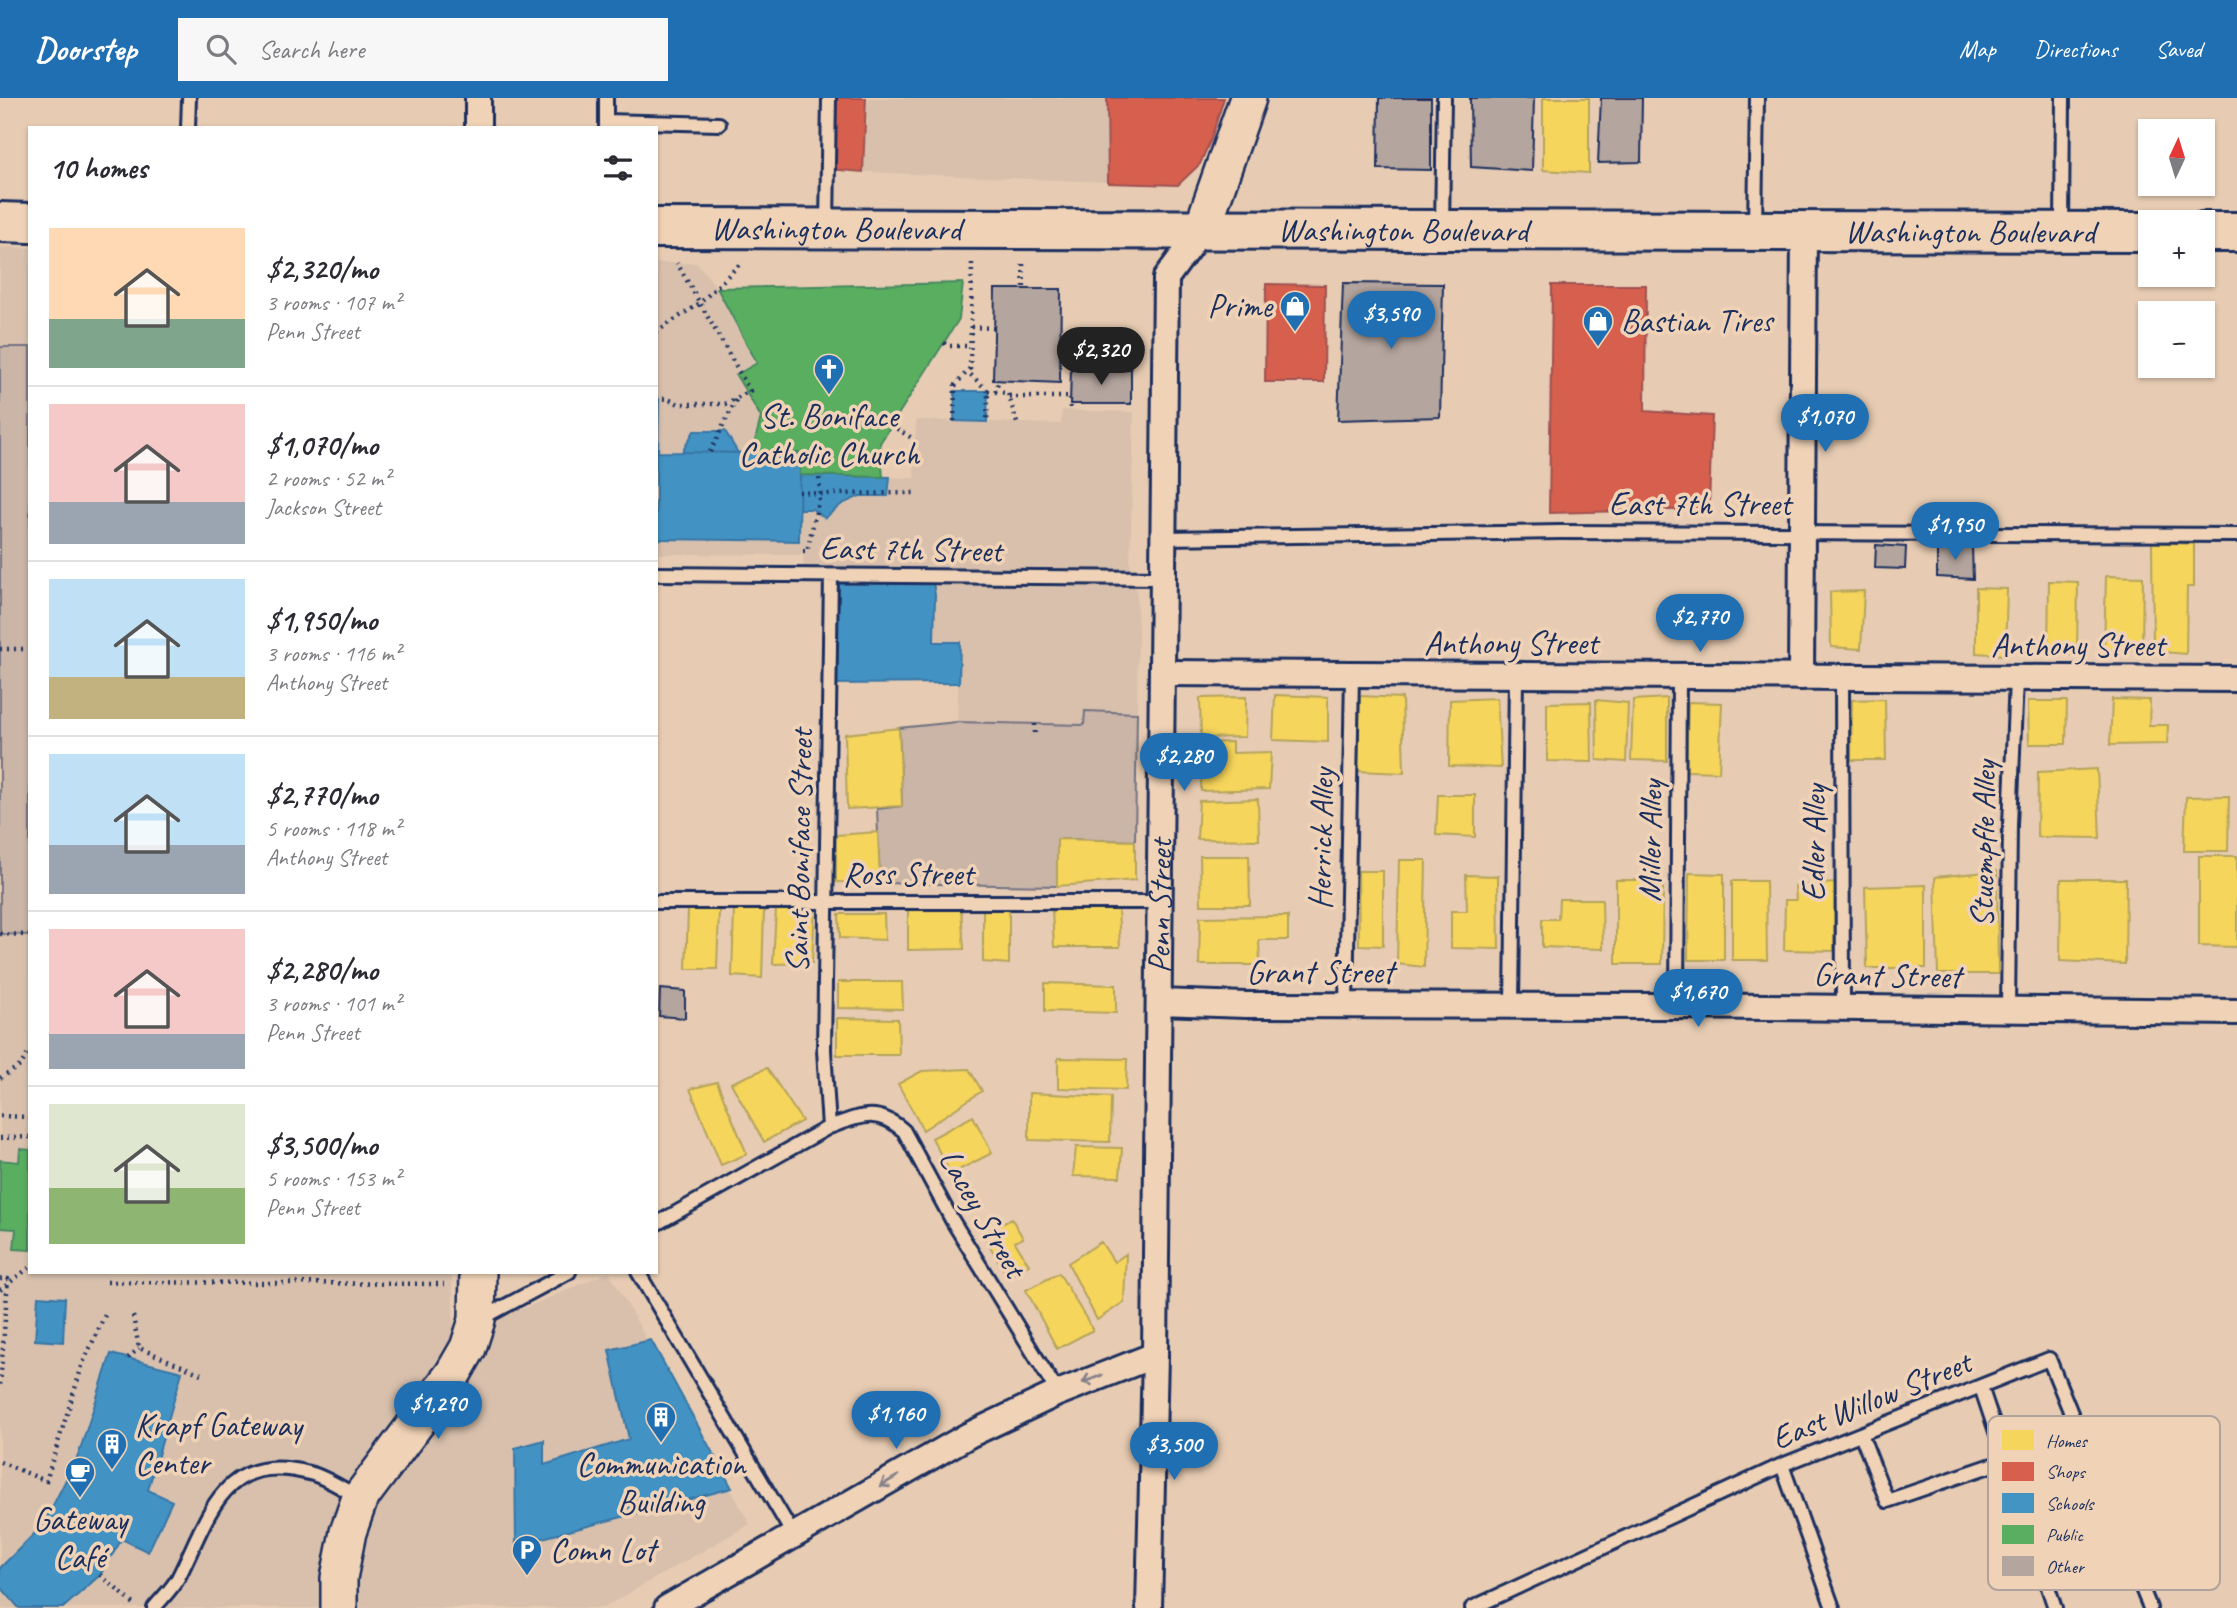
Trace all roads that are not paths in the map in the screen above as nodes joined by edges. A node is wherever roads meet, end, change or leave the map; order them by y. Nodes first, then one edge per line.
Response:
1 (189, 98) edge
2 (478, 98) edge
3 (606, 98) edge
4 (829, 98) edge
5 (1248, 98) edge
6 (1444, 98) edge
7 (1757, 98) edge
8 (2063, 98) edge
9 (719, 124) dead end
10 (606, 125) edge
11 (188, 126) edge
12 (478, 126) edge
13 (0, 222) edge
14 (28, 223) edge
15 (658, 228) edge
16 (827, 228) junction
17 (1202, 229) junction
18 (1442, 230) junction
19 (1755, 231) junction
20 (1804, 231) junction
21 (2062, 232) junction
22 (2138, 232) edge
23 (2215, 232) edge
24 (2237, 232) edge
25 (1802, 532) junction
26 (2237, 535) edge
27 (1164, 538) junction
28 (658, 574) edge
29 (831, 576) junction
30 (1164, 578) junction
31 (1163, 673) junction
32 (1352, 675) junction
33 (1516, 676) junction
34 (1679, 677) junction
35 (1801, 677) junction
36 (1842, 677) junction
37 (2015, 679) junction
38 (2237, 679) edge
39 (658, 902) edge
40 (826, 902) junction
41 (1160, 902) junction
42 (1159, 1002) junction
43 (1346, 1005) junction
44 (1512, 1005) junction
45 (1677, 1006) junction
46 (1843, 1008) junction
47 (2008, 1010) junction
48 (2237, 1012) edge
49 (830, 1127) junction
50 (658, 1223) edge
51 (478, 1274) edge
52 (565, 1274) edge
53 (639, 1274) edge
54 (477, 1320) junction
55 (1155, 1354) junction
56 (1981, 1387) junction
57 (1058, 1393) junction
58 (1990, 1416) edge
59 (2072, 1416) edge
60 (1861, 1434) junction
61 (1782, 1465) junction
62 (1988, 1466) edge
63 (360, 1498) junction
64 (793, 1536) junction
65 (2049, 1590) edge
66 (2143, 1590) edge
67 (154, 1608) edge
68 (339, 1608) edge
69 (667, 1608) edge
70 (1149, 1608) edge
71 (1472, 1608) edge
72 (1833, 1608) edge
73 (2055, 1608) edge
74 (2150, 1608) edge

1 - 11 lane
2 - 12 street
3 - 10 lane
4 - 16 lane
5 - 17 street, Penn Street
6 - 18 lane
7 - 19 lane
8 - 21 lane
9 - 10 lane
13 - 14 main road
15 - 16 main road, Washington Boulevard
16 - 17 main road, Washington Boulevard
17 - 18 main road, Washington Boulevard
17 - 27 street, Penn Street
18 - 19 main road, Washington Boulevard
19 - 20 main road, Washington Boulevard
20 - 21 main road, Washington Boulevard
20 - 25 street
21 - 22 main road, Washington Boulevard
23 - 24 main road
25 - 26 lane, East 7th Street
25 - 27 lane, East 7th Street
25 - 35 street
27 - 30 street, Penn Street
28 - 29 lane, East 7th Street
29 - 30 lane, East 7th Street
29 - 40 lane, Saint Boniface Street
30 - 31 street, Penn Street
31 - 32 street, Anthony Street
31 - 41 street, Penn Street
32 - 33 street, Anthony Street
32 - 43 lane, Herrick Alley
33 - 34 street, Anthony Street
33 - 44 lane
34 - 35 street, Anthony Street
34 - 45 lane, Miller Alley
35 - 36 street, Anthony Street
36 - 37 street, Anthony Street
36 - 46 lane, Edler Alley
37 - 38 street, Anthony Street
37 - 47 lane, Stuempfle Alley
39 - 40 lane, Ross Street
40 - 41 lane, Ross Street
40 - 49 lane, Saint Boniface Street
41 - 42 street, Penn Street
42 - 43 street, Grant Street
42 - 55 street, Penn Street
43 - 44 street, Grant Street
44 - 45 street, Grant Street
45 - 46 street, Grant Street
46 - 47 street, Grant Street
47 - 48 street, Grant Street
49 - 50 lane, Lacey Street
49 - 57 lane, Lacey Street
51 - 54 street
52 - 54 lane
53 - 64 lane
54 - 63 street
55 -> 57 street
55 - 70 street, Penn Street
56 - 58 lane
56 - 59 lane, East Willow Street
56 - 60 lane, East Willow Street
57 -> 64 street
60 - 61 lane, East Willow Street
60 - 62 lane
61 - 71 lane, East Willow Street
61 - 72 lane
63 - 67 lane
63 - 68 street
64 - 69 street
65 - 73 lane
66 - 74 lane, East Willow Street

